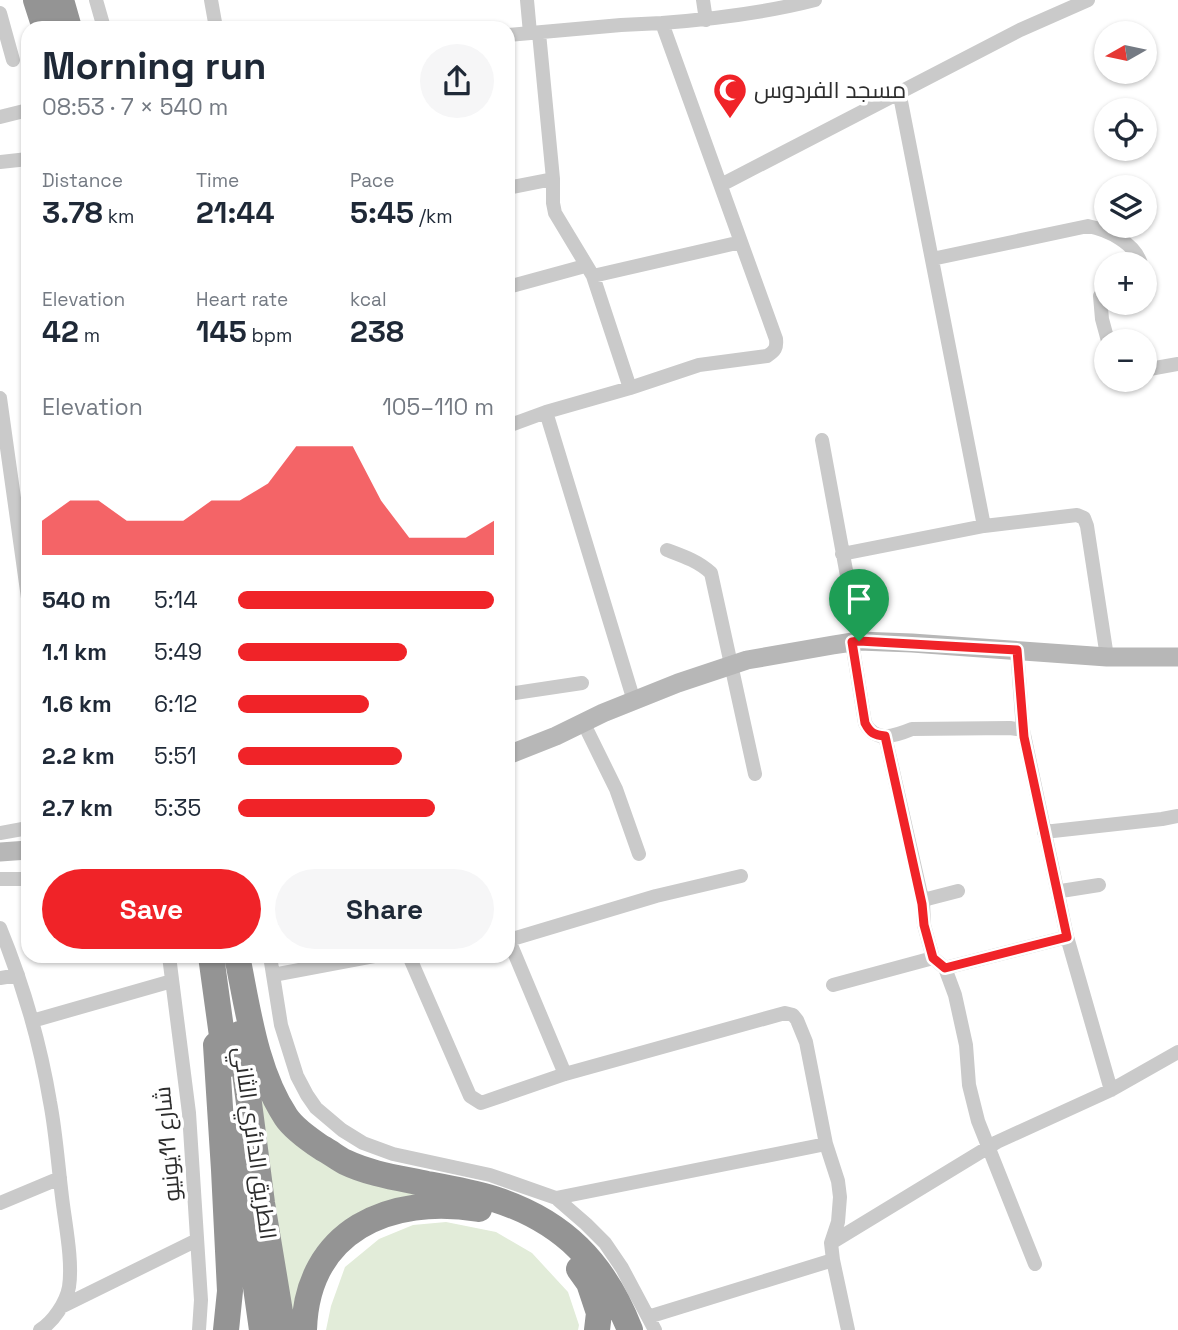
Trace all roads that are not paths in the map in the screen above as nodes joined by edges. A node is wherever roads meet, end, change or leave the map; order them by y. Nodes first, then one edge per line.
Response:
1 (36, 0) edge
2 (61, 0) edge
3 (96, 0) edge
4 (211, 0) edge
5 (527, 0) edge
6 (703, 0) edge
7 (815, 0) edge
8 (1088, 0) edge
9 (0, 13) edge
10 (706, 20) junction
11 (43, 21) edge
12 (67, 21) edge
13 (102, 21) edge
14 (215, 21) edge
15 (662, 23) junction
16 (534, 33) junction
17 (515, 34) edge
18 (13, 60) dead end
19 (899, 92) junction
20 (21, 112) edge
21 (0, 117) edge
22 (21, 160) edge
23 (0, 162) edge
24 (553, 179) junction
25 (721, 185) junction
26 (515, 187) edge
27 (741, 242) junction
28 (1136, 252) edge
29 (932, 260) junction
30 (589, 271) junction
31 (515, 286) edge
32 (1178, 364) edge
33 (1157, 368) edge
34 (630, 388) junction
35 (0, 398) edge
36 (546, 412) junction
37 (515, 423) edge
38 (822, 439) dead end
39 (984, 526) junction
40 (21, 548) edge
41 (667, 550) dead end
42 (842, 554) junction
43 (856, 642) junction
44 (1017, 650) junction
45 (1107, 657) junction
46 (1178, 657) edge
47 (730, 666) junction
48 (582, 683) dead end
49 (515, 693) edge
50 (634, 701) junction
51 (583, 722) junction
52 (1023, 730) junction
53 (885, 736) junction
54 (515, 749) edge
55 (755, 774) dead end
56 (1178, 816) edge
57 (21, 829) edge
58 (1044, 832) junction
59 (0, 833) edge
60 (21, 850) edge
61 (0, 852) edge
62 (639, 854) dead end
63 (741, 876) dead end
64 (0, 879) edge
65 (21, 879) edge
66 (1099, 885) dead end
67 (958, 891) dead end
68 (1058, 894) junction
69 (922, 904) junction
70 (0, 928) edge
71 (515, 937) edge
72 (1067, 937) junction
73 (515, 956) edge
74 (933, 958) junction
75 (170, 963) edge
76 (211, 963) edge
77 (212, 963) edge
78 (231, 963) edge
79 (238, 963) edge
80 (271, 963) edge
81 (337, 963) edge
82 (412, 963) edge
83 (945, 968) junction
84 (18, 975) junction
85 (273, 975) junction
86 (0, 978) edge
87 (172, 981) junction
88 (833, 985) dead end
89 (32, 1021) junction
90 (1178, 1052) edge
91 (565, 1074) junction
92 (1111, 1090) junction
93 (826, 1144) junction
94 (988, 1148) junction
95 (60, 1178) junction
96 (556, 1198) junction
97 (0, 1203) edge
98 (197, 1240) junction
99 (831, 1243) junction
100 (833, 1260) junction
101 (1035, 1265) dead end
102 (61, 1307) junction
103 (637, 1324) edge
104 (40, 1330) edge
105 (199, 1330) edge
106 (226, 1330) edge
107 (262, 1330) edge
108 (283, 1330) edge
109 (304, 1330) edge
110 (597, 1330) edge
111 (848, 1330) edge

1 - 11 highway
2 - 12 highway
3 - 13 street
4 - 14 street
5 - 16 street
6 - 10 street
7 - 10 street
8 - 19 street
9 - 18 street
10 - 15 street
15 - 16 street
15 - 25 street
16 - 17 street
16 - 24 street
19 - 25 street
19 - 29 street
20 - 21 street
22 - 23 street
24 - 26 street
24 - 30 street
25 - 27 street
27 - 30 street
27 - 34 street
28 - 29 street
29 - 39 street
30 - 31 street
30 - 34 street
32 - 33 street
34 - 36 street
35 - 40 street
36 - 37 street
36 - 50 street
38 - 42 street
39 - 42 street
39 - 45 street
41 - 47 street
42 - 43 street
43 - 44 street
43 - 47 street
43 - 53 street
44 - 45 street
44 - 52 street
45 - 46 street
47 - 50 street
47 - 55 street
48 - 49 street
50 - 51 street
51 - 54 street
51 - 62 street
52 - 53 street
52 - 58 street
53 - 69 street
56 - 58 street
57 - 59 street
58 - 68 street
60 - 61 street
63 - 71 street
64 - 65 street
66 - 68 street
67 - 69 street
68 - 72 street
69 - 74 street
70 - 84 street
72 - 83 street
72 - 92 street
73 - 91 street
74 - 83 street
74 - 88 street
75 - 87 street, شارع 11يونيو
76 - 106 highway
77 - 107 highway, الطريق الدائري الثاني
78 - 108 highway, الطريق الدائري الثاني
79 - 103 highway
80 - 85 street
81 - 85 street
82 - 91 street
83 - 94 street
84 - 86 street
84 - 89 street
85 - 96 street
87 - 89 street
87 - 98 street, شارع 11يونيو
89 - 95 street
90 - 92 street
91 - 93 street
92 - 94 street
93 - 96 street
93 - 99 street
94 - 99 street
94 - 101 street
95 - 97 street
95 - 102 street
96 - 103 street
98 - 102 street
98 - 105 street, شارع 11يونيو
99 - 100 street
100 - 103 street
100 - 111 street
102 - 104 street
109 - 110 highway

